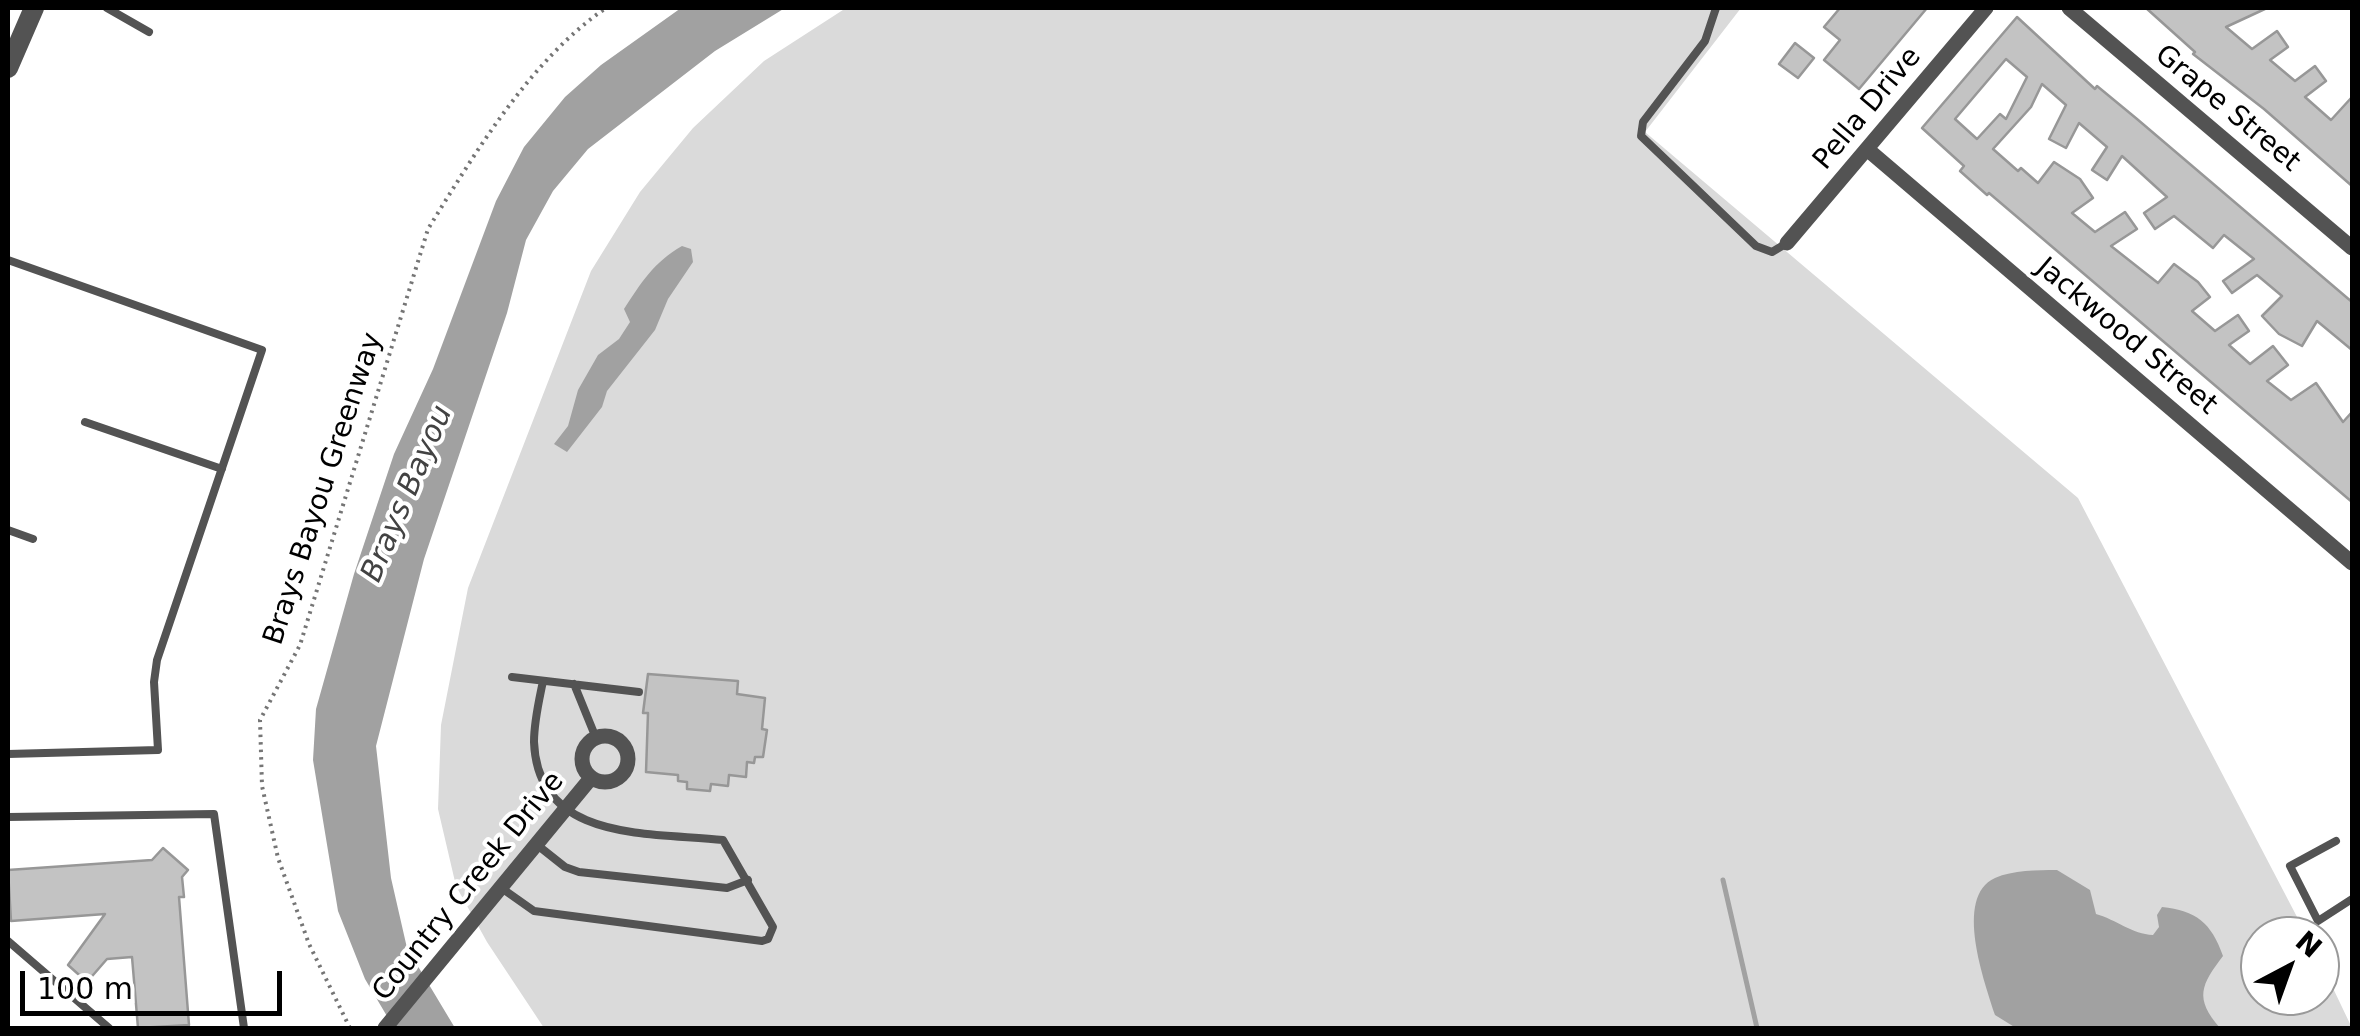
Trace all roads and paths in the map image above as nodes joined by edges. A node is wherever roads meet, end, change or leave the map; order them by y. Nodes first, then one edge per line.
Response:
1 (34, 8) edge
2 (106, 8) edge
3 (606, 8) edge
4 (1716, 8) edge
5 (1986, 8) edge
6 (2069, 8) edge
7 (149, 32) dead end
8 (8, 68) edge
9 (1867, 149) junction
10 (1787, 244) joint
11 (2352, 248) edge
12 (8, 260) edge
13 (85, 422) dead end
14 (222, 469) junction
15 (8, 530) edge
16 (33, 539) dead end
17 (2352, 563) edge
18 (512, 677) dead end
19 (542, 681) junction
20 (574, 684) junction
21 (639, 692) dead end
22 (596, 738) junction
23 (8, 754) edge
24 (592, 778) junction
25 (565, 810) junction
26 (8, 817) edge
27 (2336, 841) dead end
28 (536, 844) junction
29 (748, 880) junction
30 (500, 887) junction
31 (2352, 899) edge
32 (8, 941) edge
33 (109, 1028) edge
34 (244, 1028) edge
35 (350, 1028) edge
36 (385, 1028) edge

1 - 8 street
2 - 7 lane
3 - 35 path, Brays Bayou Greenway
4 - 10 lane
5 - 9 street, Pella Drive
6 - 11 street, Grape Street
9 - 10 street, Pella Drive
9 - 17 street, Jackwood Street
12 - 14 lane
13 - 14 lane
14 - 23 lane
15 - 16 lane
18 - 19 lane
19 - 20 lane
19 - 25 lane
20 - 21 lane
20 - 22 lane
22 - 24 street, Country Creek Drive
22 - 24 street, Country Creek Drive
24 - 25 street, Country Creek Drive
25 - 28 street, Country Creek Drive
25 - 29 lane
26 - 34 lane
27 - 31 lane
28 - 29 lane
28 - 30 street, Country Creek Drive
29 - 30 lane
30 - 36 street, Country Creek Drive
32 - 33 lane

